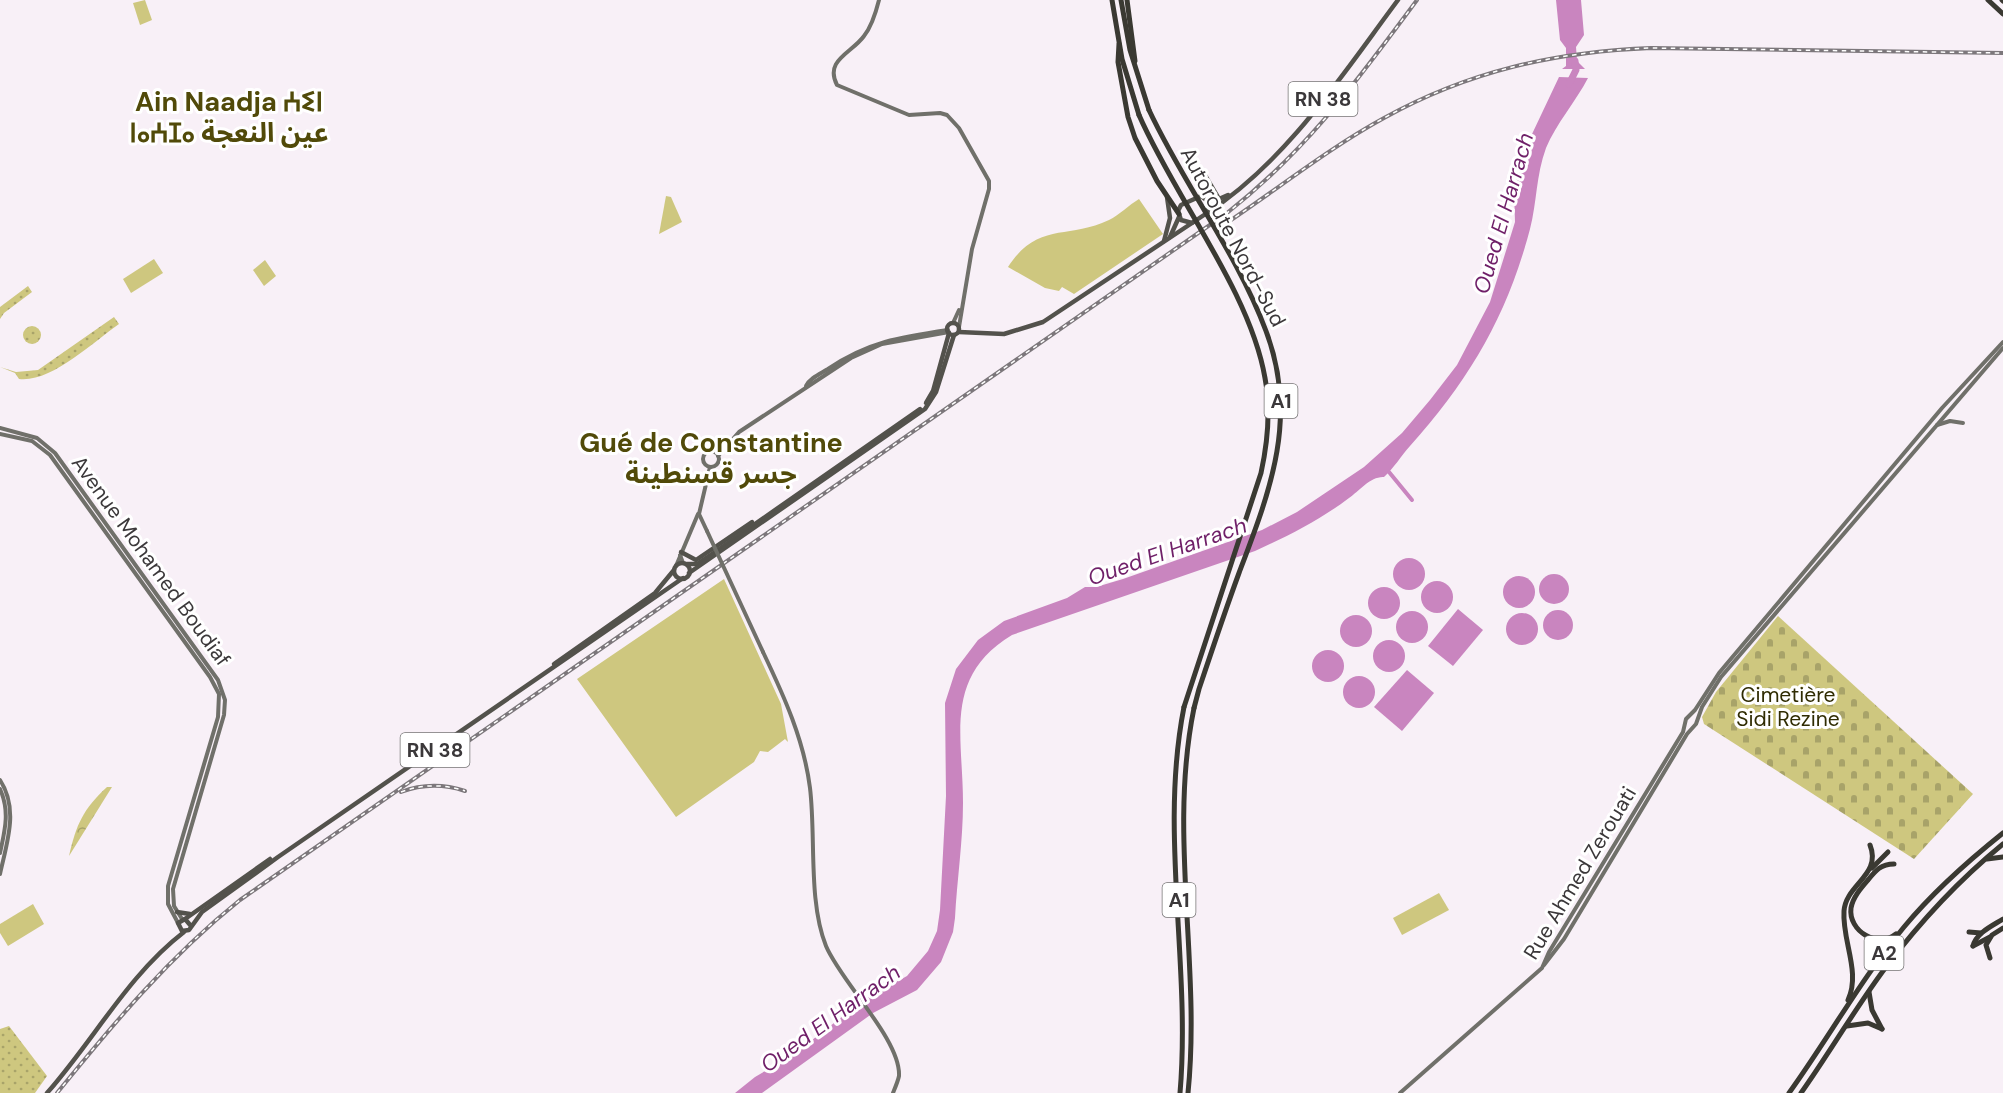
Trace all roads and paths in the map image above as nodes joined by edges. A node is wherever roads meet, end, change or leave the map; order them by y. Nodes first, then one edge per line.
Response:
1 (879, 0) edge
2 (1112, 0) edge
3 (1121, 0) edge
4 (1127, 0) edge
5 (1398, 0) edge
6 (1988, 0) edge
7 (2003, 14) edge
8 (1119, 44) junction
9 (1134, 66) junction
10 (1196, 166) dead end
11 (1239, 190) junction
12 (1166, 194) junction
13 (1206, 198) junction
14 (1219, 199) junction
15 (1207, 213) junction
16 (1179, 215) junction
17 (1195, 221) junction
18 (1168, 240) junction
19 (1163, 243) junction
20 (961, 307) junction
21 (953, 323) joint
22 (954, 331) junction
23 (2003, 342) edge
24 (2003, 348) edge
25 (1963, 423) dead end
26 (1936, 425) junction
27 (0, 428) edge
28 (0, 434) edge
29 (718, 456) junction
30 (710, 467) junction
31 (699, 514) junction
32 (763, 518) junction
33 (680, 553) junction
34 (685, 564) junction
35 (675, 568) junction
36 (689, 573) junction
37 (683, 578) junction
38 (603, 632) junction
39 (1690, 716) junction
40 (1696, 719) junction
41 (1686, 725) junction
42 (1692, 727) junction
43 (0, 780) edge
44 (0, 789) edge
45 (2003, 833) edge
46 (2003, 844) edge
47 (1870, 845) dead end
48 (0, 853) edge
49 (2003, 857) edge
50 (1985, 859) junction
51 (1894, 864) dead end
52 (1877, 868) junction
53 (1870, 870) junction
54 (0, 874) edge
55 (177, 912) junction
56 (192, 914) junction
57 (2003, 919) edge
58 (181, 922) junction
59 (191, 926) junction
60 (1904, 927) junction
61 (2003, 928) edge
62 (184, 932) junction
63 (1969, 932) dead end
64 (1982, 932) junction
65 (1992, 935) junction
66 (170, 942) junction
67 (1990, 958) dead end
68 (1542, 968) junction
69 (1869, 992) junction
70 (1840, 1016) junction
71 (1847, 1026) junction
72 (48, 1093) edge
73 (893, 1093) edge
74 (1180, 1093) edge
75 (1188, 1093) edge
76 (1400, 1093) edge
77 (1789, 1093) edge
78 (1801, 1093) edge

1 - 20 main road
2 - 8 highway, Autoroute Nord-Sud / A1
3 - 9 highway, Autoroute Nord-Sud / A1
4 - 9 highway
5 - 11 main road, RN 38
6 - 7 highway
8 - 12 highway
8 - 74 highway, Autoroute Nord-Sud / A1, bridge
9 - 75 highway, Autoroute Nord-Sud / A1, bridge
10 - 14 main road
11 - 14 main road, RN 38
11 - 15 main road, RN 38
12 - 16 highway
12 - 19 main road
13 - 14 main road, RN 38
13 - 15 main road
13 - 16 main road
15 - 17 main road
16 - 17 main road
16 - 18 main road
17 - 18 main road
18 - 19 main road
19 - 22 main road
20 - 21 main road
20 - 22 main road
21 - 22 main road
22 - 29 main road
22 - 32 main road, RN 38
22 - 36 main road, RN 38
23 - 39 main road, Rue Ahmed Zerouati
24 - 26 main road
25 - 26 main road
26 - 40 main road
27 - 55 main road, Avenue Mohamed Boudiaf
28 - 58 main road, Avenue Mohamed Boudiaf
29 - 30 main road
29 - 30 main road
30 - 31 main road
31 - 33 main road
31 - 73 main road, bridge
32 - 33 main road
32 - 34 main road, RN 38
33 - 34 main road
33 - 35 main road
34 - 35 main road, RN 38
34 - 36 main road
35 - 37 main road
35 - 38 main road, RN 38
36 - 37 main road, RN 38
37 - 38 main road, RN 38
38 - 56 main road, RN 38
38 - 59 main road, RN 38
39 - 40 main road
39 - 41 main road, Rue Ahmed Zerouati
40 - 42 main road
41 - 42 main road
41 - 68 main road, Rue Ahmed Zerouati
42 - 68 main road
43 - 54 main road
44 - 48 main road
45 - 60 highway, A2
46 - 50 highway, A2
47 - 53 highway
49 - 50 highway
50 - 69 highway, A2
51 - 52 highway
52 - 53 highway
52 - 60 highway
53 - 70 highway
55 - 56 main road
55 - 58 main road
56 - 58 main road, RN 38
57 - 64 highway
58 - 59 main road
58 - 62 main road
58 - 66 main road, RN 38
59 - 62 main road, RN 38
60 - 70 highway, A2
61 - 65 highway
62 - 66 main road, RN 38
63 - 64 highway
64 - 65 highway
65 - 67 highway
66 - 72 main road, RN 38
68 - 76 main road, Rue Ahmed Zerouati
69 - 71 highway, A2
69 - 71 highway
70 - 77 highway, A2
71 - 78 highway, A2

